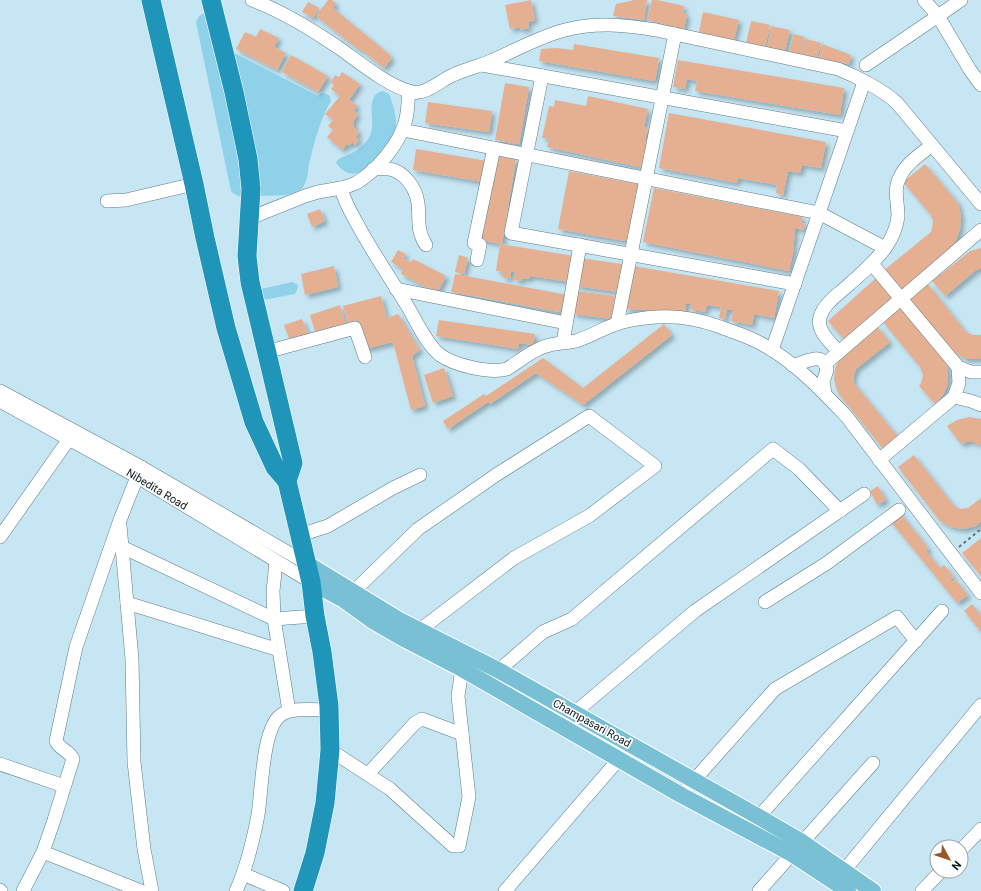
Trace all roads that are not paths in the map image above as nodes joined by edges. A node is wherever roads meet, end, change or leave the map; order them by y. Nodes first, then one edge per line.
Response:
1 (151, 0) edge
2 (211, 0) edge
3 (252, 0) edge
4 (924, 0) edge
5 (961, 0) edge
6 (938, 16) junction
7 (675, 34) junction
8 (482, 65) junction
9 (866, 65) dead end
10 (542, 76) junction
11 (864, 82) junction
12 (981, 85) edge
13 (410, 91) junction
14 (663, 97) junction
15 (403, 130) junction
16 (847, 131) junction
17 (932, 145) junction
18 (494, 148) junction
19 (527, 154) junction
20 (373, 169) junction
21 (646, 178) junction
22 (194, 184) junction
23 (341, 188) junction
24 (107, 201) dead end
25 (981, 204) edge
26 (819, 213) junction
27 (250, 218) junction
28 (981, 230) edge
29 (426, 245) dead end
30 (580, 245) junction
31 (885, 248) junction
32 (631, 254) junction
33 (477, 260) dead end
34 (872, 264) junction
35 (795, 284) junction
36 (396, 289) junction
37 (901, 299) junction
38 (566, 322) junction
39 (617, 324) junction
40 (563, 342) junction
41 (772, 350) junction
42 (266, 352) junction
43 (839, 352) junction
44 (365, 357) dead end
45 (825, 364) junction
46 (792, 365) junction
47 (958, 367) junction
48 (981, 372) edge
49 (0, 391) edge
50 (825, 393) junction
51 (954, 397) junction
52 (0, 401) edge
53 (981, 405) edge
54 (69, 439) junction
55 (879, 460) junction
56 (138, 472) junction
57 (420, 475) dead end
58 (287, 481) junction
59 (864, 494) dead end
60 (899, 510) dead end
61 (840, 511) junction
62 (120, 520) junction
63 (300, 535) junction
64 (0, 537) edge
65 (122, 547) junction
66 (276, 562) junction
67 (306, 563) junction
68 (311, 582) junction
69 (981, 593) edge
70 (349, 596) junction
71 (765, 602) dead end
72 (127, 604) junction
73 (942, 611) dead end
74 (315, 616) junction
75 (274, 619) junction
76 (419, 630) junction
77 (406, 640) junction
78 (916, 642) junction
79 (279, 650) junction
80 (462, 669) junction
81 (498, 670) junction
82 (484, 683) junction
83 (981, 705) edge
84 (329, 710) junction
85 (289, 711) junction
86 (574, 713) junction
87 (560, 725) junction
88 (462, 734) junction
89 (330, 750) junction
90 (619, 759) junction
91 (873, 763) dead end
92 (0, 764) edge
93 (368, 774) junction
94 (694, 780) junction
95 (64, 786) junction
96 (681, 794) junction
97 (759, 817) junction
98 (981, 829) edge
99 (747, 830) junction
100 (969, 842) edge
101 (797, 848) junction
102 (43, 852) junction
103 (243, 874) junction
104 (840, 876) junction
105 (933, 879) edge
106 (22, 891) edge
107 (141, 891) edge
108 (152, 891) edge
109 (236, 891) edge
110 (283, 891) edge
111 (303, 891) edge
112 (505, 891) edge
113 (759, 891) edge
114 (848, 891) edge
115 (873, 891) edge
116 (922, 891) edge

1 - 22 highway
2 - 27 highway
3 - 13 street
4 - 6 street
5 - 6 street
6 - 9 street
6 - 12 street
7 - 8 street
7 - 11 street
7 - 14 street
8 - 10 street
8 - 13 street
10 - 14 street
10 - 19 street
11 - 16 street
11 - 17 street
13 - 15 street
14 - 16 street
14 - 21 street
15 - 18 street
15 - 20 street
16 - 26 street
17 - 25 street
17 - 31 street
18 - 19 street
18 - 33 street
19 - 21 street
19 - 30 street
20 - 23 street
20 - 29 street
21 - 26 street
21 - 32 street
22 - 24 street
22 - 58 highway
23 - 27 street
23 - 36 street
26 - 31 street
26 - 35 street
27 - 42 highway
28 - 37 street
30 - 32 street
30 - 38 street
31 - 34 street
32 - 35 street
32 - 39 street
34 - 37 street
34 - 43 street
35 - 41 street
36 - 38 street
36 - 40 street
37 - 43 street
37 - 47 street
38 - 40 street
39 - 40 street
39 - 41 street
41 - 46 street
42 - 44 street
42 - 58 highway
43 - 45 street
45 - 46 street
45 - 50 street
46 - 50 street
47 - 48 street
47 - 51 street
49 - 56 street, Nibedita Road
50 - 55 street
51 - 53 street
51 - 55 street
52 - 54 street, Nibedita Road
54 - 56 street, Nibedita Road
54 - 64 street
55 - 69 street
56 - 62 street
56 - 66 street, Nibedita Road
56 - 67 street, Nibedita Road
57 - 63 street
58 - 63 highway
59 - 61 street
60 - 71 street
61 - 81 street
61 - 86 street
62 - 65 street
62 - 95 street
63 - 67 highway
65 - 72 street
65 - 75 street
66 - 68 street, Nibedita Road
66 - 75 street
67 - 68 highway
67 - 70 main road, Champasari Road
68 - 70 main road, Champasari Road
68 - 74 highway
70 - 76 main road, Champasari Road
70 - 76 street
70 - 77 main road, Champasari Road
72 - 79 street
72 - 108 street
73 - 78 street
74 - 75 street
74 - 84 highway
75 - 79 street
76 - 77 street
76 - 81 main road, Champasari Road
77 - 80 main road, Champasari Road
78 - 94 street
78 - 97 street
79 - 85 street
80 - 82 main road, Champasari Road
80 - 88 street
81 - 82 street
81 - 86 main road, Champasari Road
82 - 87 main road, Champasari Road
83 - 104 street
84 - 85 street
84 - 89 highway
85 - 103 street
86 - 87 street
86 - 94 main road, Champasari Road
87 - 90 main road, Champasari Road
88 - 93 street
88 - 93 street
89 - 93 street
89 - 111 highway
90 - 96 main road, Champasari Road
90 - 112 street
91 - 101 street
92 - 95 street
94 - 96 street
94 - 97 main road, Champasari Road
95 - 102 street
96 - 99 main road, Champasari Road
97 - 99 street
97 - 101 main road, Champasari Road
98 - 100 street
99 - 101 main road, Champasari Road
101 - 104 main road, Champasari Road
101 - 113 street
102 - 106 street
102 - 107 street
103 - 109 street
103 - 110 street
104 - 114 main road, Champasari Road
104 - 115 main road, Champasari Road
105 - 116 street

